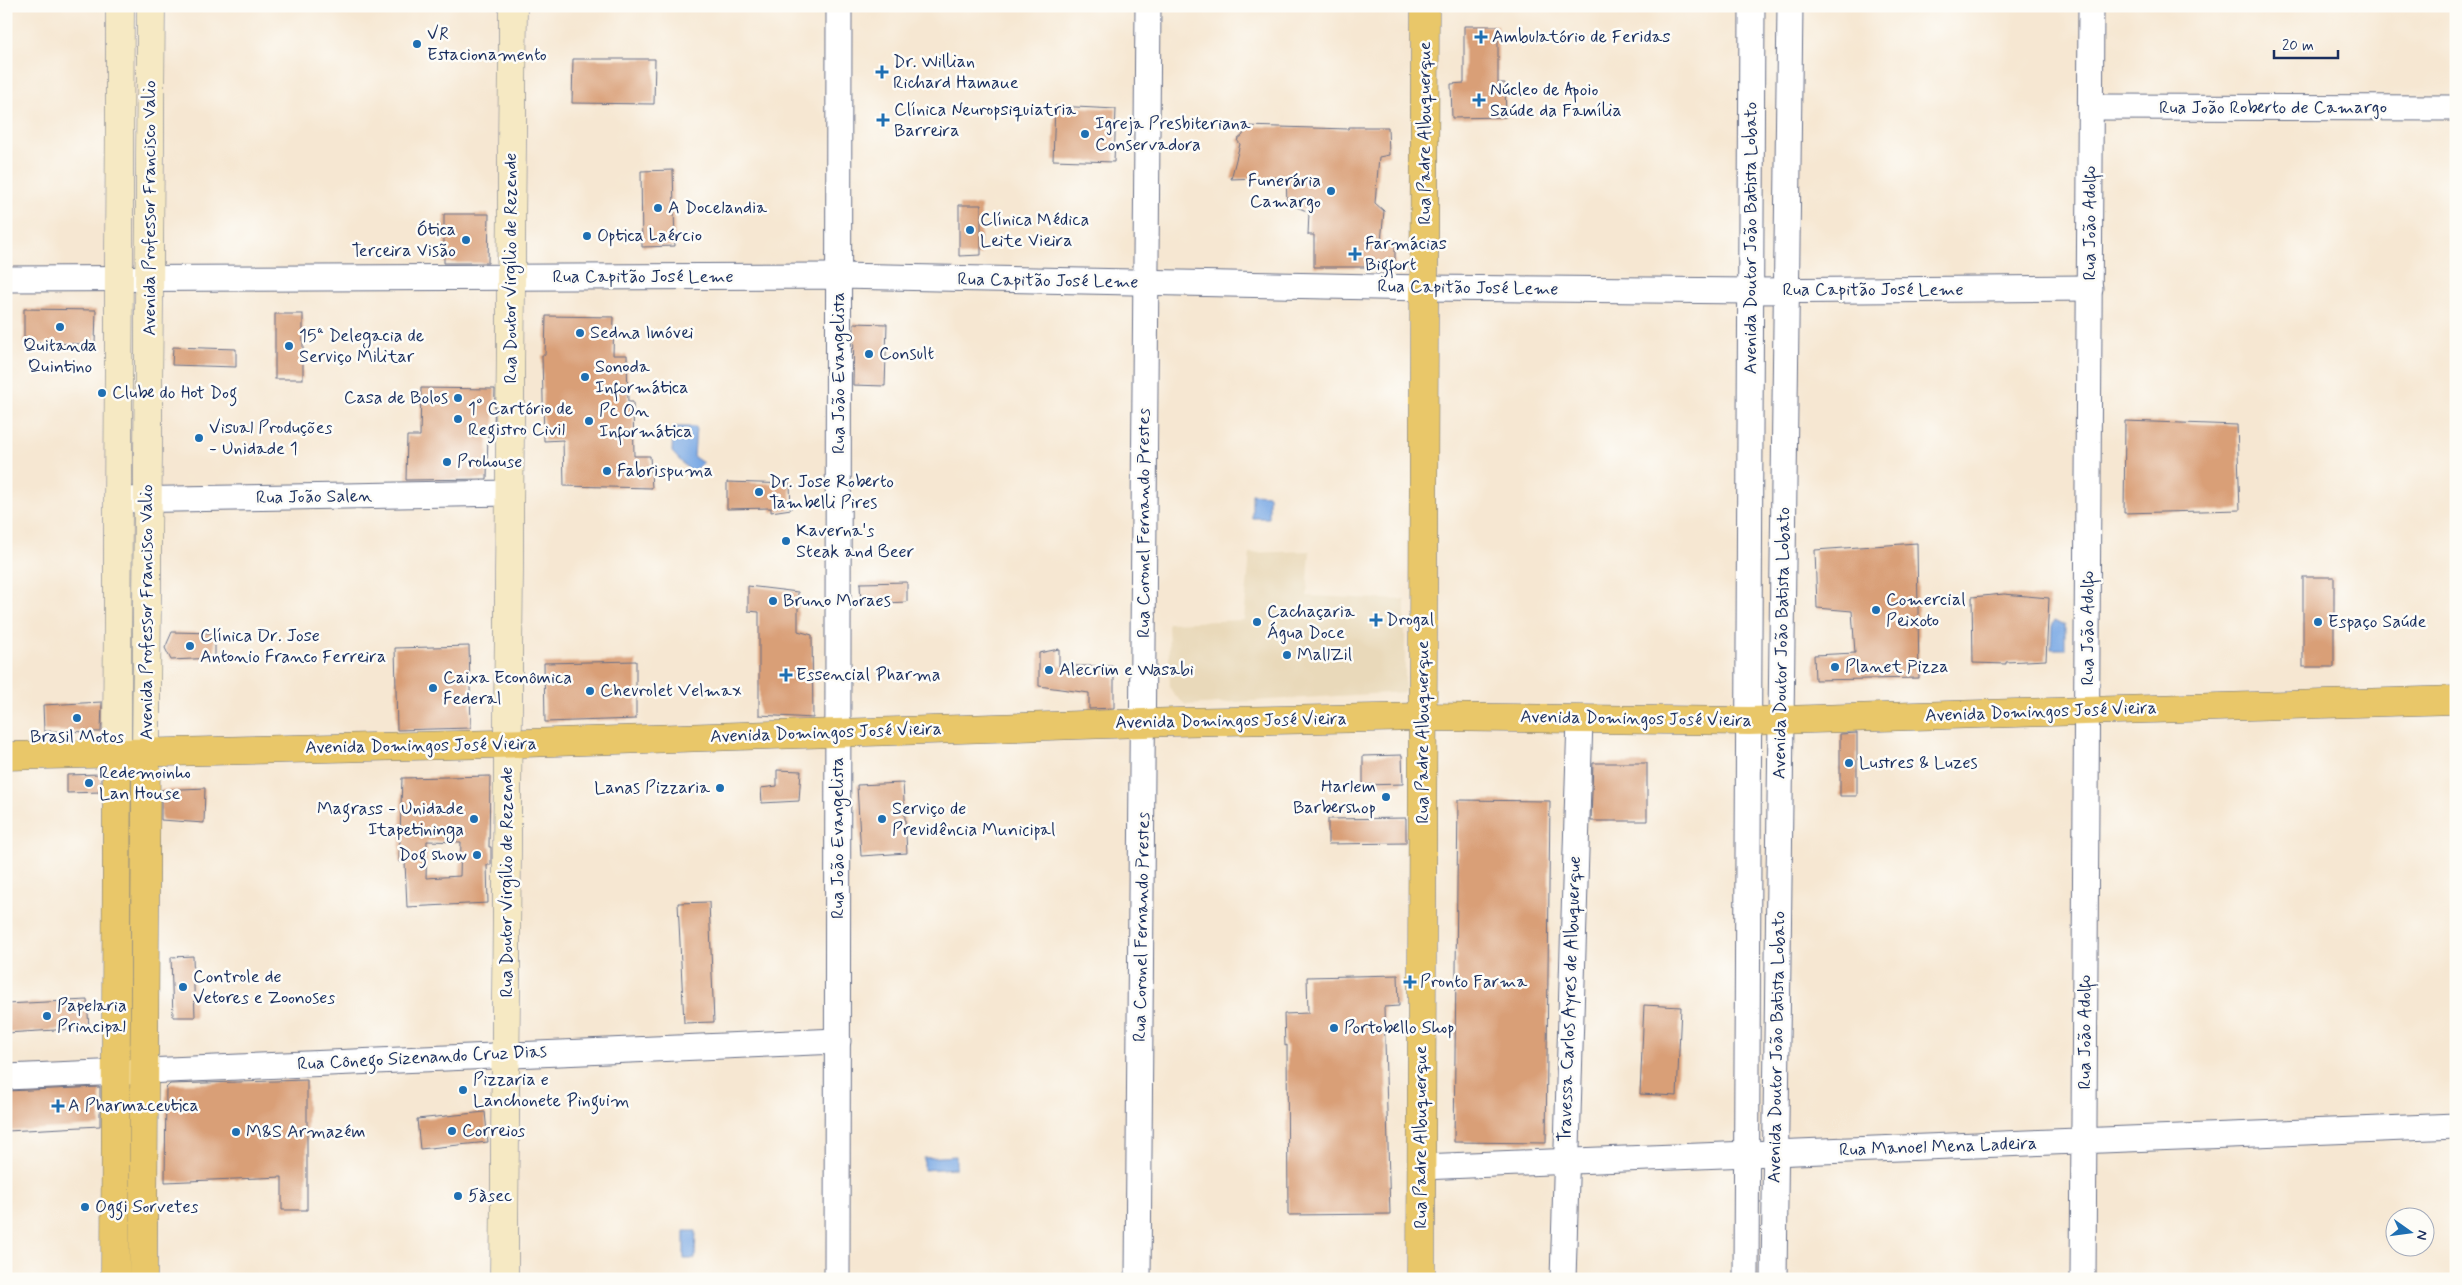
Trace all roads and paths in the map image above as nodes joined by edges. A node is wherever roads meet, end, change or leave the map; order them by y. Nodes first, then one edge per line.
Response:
1 (120, 6) edge
2 (151, 6) edge
3 (513, 6) edge
4 (839, 6) edge
5 (1148, 6) edge
6 (1425, 6) edge
7 (1752, 6) edge
8 (1790, 6) edge
9 (2091, 6) edge
10 (150, 44) junction
11 (119, 46) junction
12 (2091, 107) junction
13 (2456, 108) edge
14 (150, 124) junction
15 (119, 126) junction
16 (839, 276) junction
17 (118, 278) junction
18 (511, 278) junction
19 (6, 279) edge
20 (149, 279) junction
21 (1144, 283) junction
22 (1425, 288) junction
23 (2090, 288) junction
24 (1787, 290) junction
25 (1751, 291) junction
26 (510, 494) junction
27 (118, 500) junction
28 (148, 500) junction
29 (2456, 700) edge
30 (2087, 711) junction
31 (1423, 716) junction
32 (1580, 719) junction
33 (1749, 720) junction
34 (1781, 720) junction
35 (1144, 722) junction
36 (839, 733) junction
37 (508, 744) junction
38 (146, 752) junction
39 (117, 753) junction
40 (6, 756) edge
41 (838, 1041) junction
42 (505, 1054) junction
43 (144, 1070) junction
44 (116, 1072) junction
45 (6, 1077) edge
46 (2456, 1126) edge
47 (2084, 1141) junction
48 (1775, 1153) junction
49 (1746, 1154) junction
50 (1565, 1161) junction
51 (1421, 1166) junction
52 (115, 1279) edge
53 (143, 1279) edge
54 (504, 1279) edge
55 (837, 1279) edge
56 (1138, 1279) edge
57 (1421, 1279) edge
58 (1563, 1279) edge
59 (1746, 1279) edge
60 (1774, 1279) edge
61 (2084, 1279) edge

1 - 11 main road, Avenida Professor Francisco Valio
2 - 10 main road, Avenida Professor Francisco Valio
3 - 18 main road, Rua Doutor Virgílio de Rezende
4 - 16 street, Rua João Evangelista
5 - 21 street, Rua Coronel Fernando Prestes
6 - 22 main road, Rua Padre Albuquerque
7 - 25 street, Avenida Doutor João Batista Lobato
8 - 24 street, Avenida Doutor João Batista Lobato
9 - 12 street, Rua João Adolfo
10 - 11 main road
10 - 14 main road, Avenida Professor Francisco Valio
11 - 15 main road, Avenida Professor Francisco Valio
12 - 13 street, Rua João Roberto de Camargo
12 - 23 street, Rua João Adolfo
14 - 15 main road
14 - 20 main road, Avenida Professor Francisco Valio
15 - 17 main road, Avenida Professor Francisco Valio
16 - 18 street, Rua Capitão José Leme
16 - 21 street, Rua Capitão José Leme
16 - 36 street, Rua João Evangelista
17 - 19 street, Rua Capitão José Leme
17 - 20 street, Rua Capitão José Leme
17 - 27 main road, Avenida Professor Francisco Valio
18 - 20 street, Rua Capitão José Leme
18 - 26 main road, Rua Doutor Virgílio de Rezende
20 - 28 main road, Avenida Professor Francisco Valio
21 - 22 street, Rua Capitão José Leme
21 - 35 street, Rua Coronel Fernando Prestes
22 - 25 street, Rua Capitão José Leme
22 - 31 main road, Rua Padre Albuquerque
23 - 24 street, Rua Capitão José Leme
23 - 30 street, Rua João Adolfo
24 - 25 street, Rua Capitão José Leme
24 - 34 street, Avenida Doutor João Batista Lobato
25 - 33 street, Avenida Doutor João Batista Lobato
26 - 28 street, Rua João Salen
26 - 37 main road, Rua Doutor Virgílio de Rezende
27 - 28 street, Rua João Salen
27 - 39 main road, Avenida Professor Francisco Valio
28 - 38 main road, Avenida Professor Francisco Valio
29 - 30 main road, Avenida Domingos José Vieira
30 - 34 main road, Avenida Domingos José Vieira
30 - 47 street, Rua João Adolfo
31 - 32 main road, Avenida Domingos José Vieira
31 - 35 main road, Avenida Domingos José Vieira
31 - 51 main road, Rua Padre Albuquerque
32 - 33 main road, Avenida Domingos José Vieira
32 - 50 street, Travessa Carlos Ayres de Albuquerque
33 - 34 main road, Avenida Domingos José Vieira
33 - 49 street, Avenida Doutor João Batista Lobato
34 - 48 street, Avenida Doutor João Batista Lobato
35 - 36 main road, Avenida Domingos José Vieira
35 - 56 street, Rua Coronel Fernando Prestes
36 - 37 main road, Avenida Domingos José Vieira
36 - 41 street, Rua João Evangelista
37 - 38 main road, Avenida Domingos José Vieira
37 - 42 main road, Rua Doutor Virgílio de Rezende
38 - 39 main road, Avenida Domingos José Vieira
38 - 43 main road, Avenida Professor Francisco Valio
39 - 40 main road, Avenida Domingos José Vieira
39 - 44 main road, Avenida Professor Francisco Valio
41 - 42 street, Rua Cônego Sizenando Cruz Dias
41 - 55 street, Rua João Evangelista
42 - 43 street, Rua Cônego Sizenando Cruz Dias
42 - 54 main road, Rua Doutor Virgílio de Rezende
43 - 44 street, Rua Cônego Sizenando Cruz Dias
43 - 53 main road, Avenida Professor Francisco Valio
44 - 45 street, Rua Cônego Sizenando Cruz Dias
44 - 52 main road, Avenida Professor Francisco Valio
46 - 47 street, Rua Manoel Mena Ladeira
47 - 48 street, Rua Manoel Mena Ladeira
47 - 61 street, Rua João Adolfo
48 - 49 street, Rua Manoel Mena Ladeira
48 - 60 street, Avenida Doutor João Batista Lobato
49 - 50 street, Rua Manoel Mena Ladeira
49 - 59 street, Avenida Doutor João Batista Lobato
50 - 51 street, Rua Manoel Mena Ladeira
50 - 58 street, Travessa Carlos Ayres de Albuquerque
51 - 57 main road, Rua Padre Albuquerque

